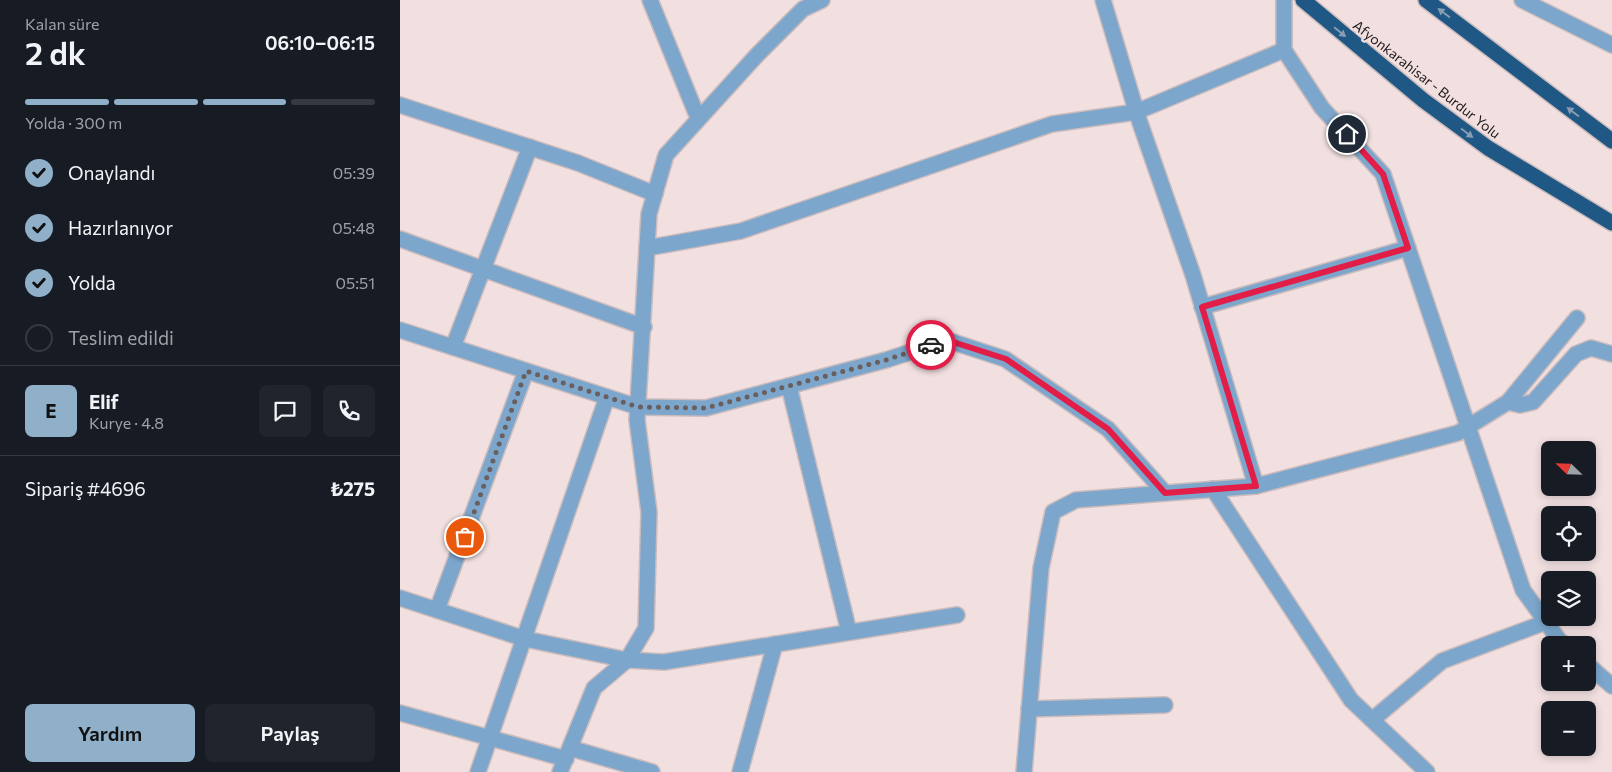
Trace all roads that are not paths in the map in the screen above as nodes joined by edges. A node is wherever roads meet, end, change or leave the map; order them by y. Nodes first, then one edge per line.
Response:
1 (650, 0) edge
2 (822, 0) edge
3 (1103, 0) edge
4 (1284, 0) edge
5 (1303, 0) edge
6 (1426, 0) edge
7 (1522, 0) edge
8 (1612, 45) edge
9 (1284, 50) junction
10 (400, 105) edge
11 (1136, 112) junction
12 (698, 118) junction
13 (1612, 141) edge
14 (530, 147) junction
15 (655, 194) junction
16 (1612, 223) edge
17 (400, 239) edge
18 (647, 248) junction
19 (1408, 248) junction
20 (482, 269) junction
21 (1202, 307) junction
22 (1577, 318) dead end
23 (644, 327) junction
24 (400, 330) edge
25 (453, 347) junction
26 (1612, 354) edge
27 (526, 371) junction
28 (789, 386) junction
29 (607, 397) junction
30 (1508, 402) junction
31 (638, 407) junction
32 (1467, 427) junction
33 (1256, 486) junction
34 (1214, 489) junction
35 (1165, 493) junction
36 (400, 598) edge
37 (437, 610) junction
38 (957, 615) dead end
39 (1541, 615) edge
40 (1541, 624) edge
41 (1549, 626) edge
42 (849, 632) junction
43 (1558, 636) edge
44 (525, 639) junction
45 (775, 644) junction
46 (627, 660) junction
47 (1596, 672) edge
48 (1612, 686) edge
49 (1165, 705) dead end
50 (1029, 709) junction
51 (400, 713) edge
52 (1372, 720) junction
53 (490, 738) junction
54 (565, 759) edge
55 (478, 772) edge
56 (652, 772) edge
57 (740, 772) edge
58 (1024, 772) edge
59 (1427, 772) edge

1 - 12 street
2 - 12 street
3 - 11 street
4 - 9 street
5 -> 16 highway, Afyonkarahisar - Burdur Yolu
13 -> 6 highway
7 - 8 street
9 - 11 street
9 - 19 street
10 - 14 street
11 - 18 street
11 - 21 street
12 - 15 street
14 - 15 street
14 - 20 street
15 - 18 street
17 - 20 street
18 - 23 street
19 - 21 street
19 - 32 street
20 - 23 street
20 - 25 street
21 - 33 street
22 - 30 street
23 - 31 street
24 - 25 street
25 - 27 street
26 - 30 street
27 - 29 street
27 - 37 street
28 - 31 street
28 - 35 street
28 - 42 street
29 - 31 street
29 - 44 street
30 - 32 street
31 - 46 street
32 - 33 street
32 - 39 street
33 - 34 street
34 - 35 street
34 - 52 street
35 - 50 street
36 - 37 street
37 - 44 street
38 - 42 street
40 - 52 street
41 - 43 street
42 - 45 street
44 - 46 street
44 - 53 street
45 - 46 street
45 - 57 street
46 - 54 street
47 - 48 street
49 - 50 street
50 - 58 street
51 - 53 street
52 - 59 street
53 - 54 street
53 - 55 street
54 - 56 street

